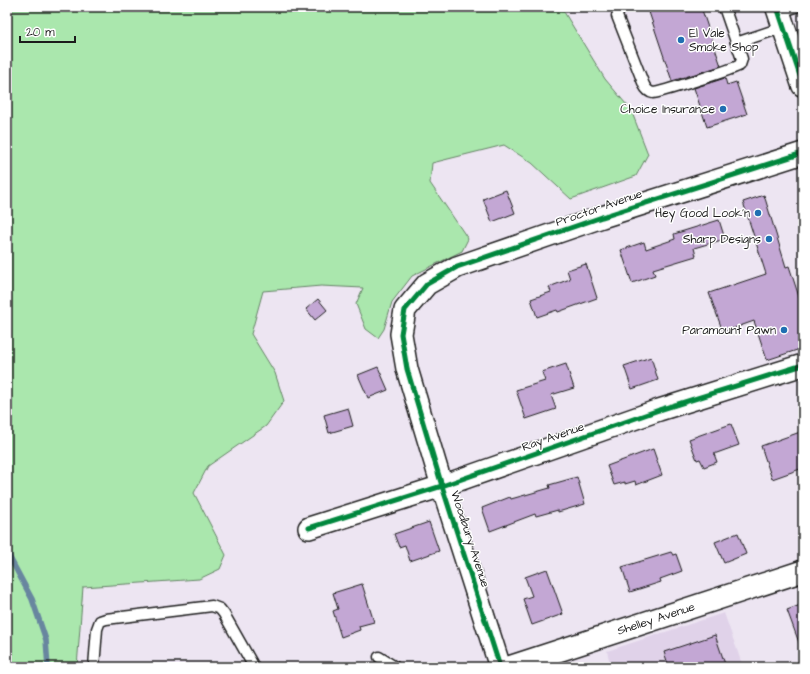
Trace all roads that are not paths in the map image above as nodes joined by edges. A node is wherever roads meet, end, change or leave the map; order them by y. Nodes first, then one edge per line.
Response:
1 (625, 7) edge
2 (724, 7) edge
3 (784, 13) edge
4 (736, 44) junction
5 (798, 57) edge
6 (803, 85) edge
7 (803, 153) edge
8 (412, 302) joint
9 (803, 365) edge
10 (442, 486) junction
11 (309, 528) dead end
12 (803, 571) edge
13 (379, 658) dead end
14 (94, 667) edge
15 (254, 667) edge
16 (395, 667) edge
17 (500, 667) edge
18 (510, 667) edge

1 - 4 lane
2 - 4 lane
3 - 4 lane
3 - 5 main road
5 - 6 main road
7 - 8 street, Proctor Avenue
8 - 10 street, Woodbury Avenue
9 - 10 street, Ray Avenue
10 - 11 street, Ray Avenue
10 - 17 street, Woodbury Avenue
12 - 18 street, Shelley Avenue
13 - 16 lane
14 - 15 lane

